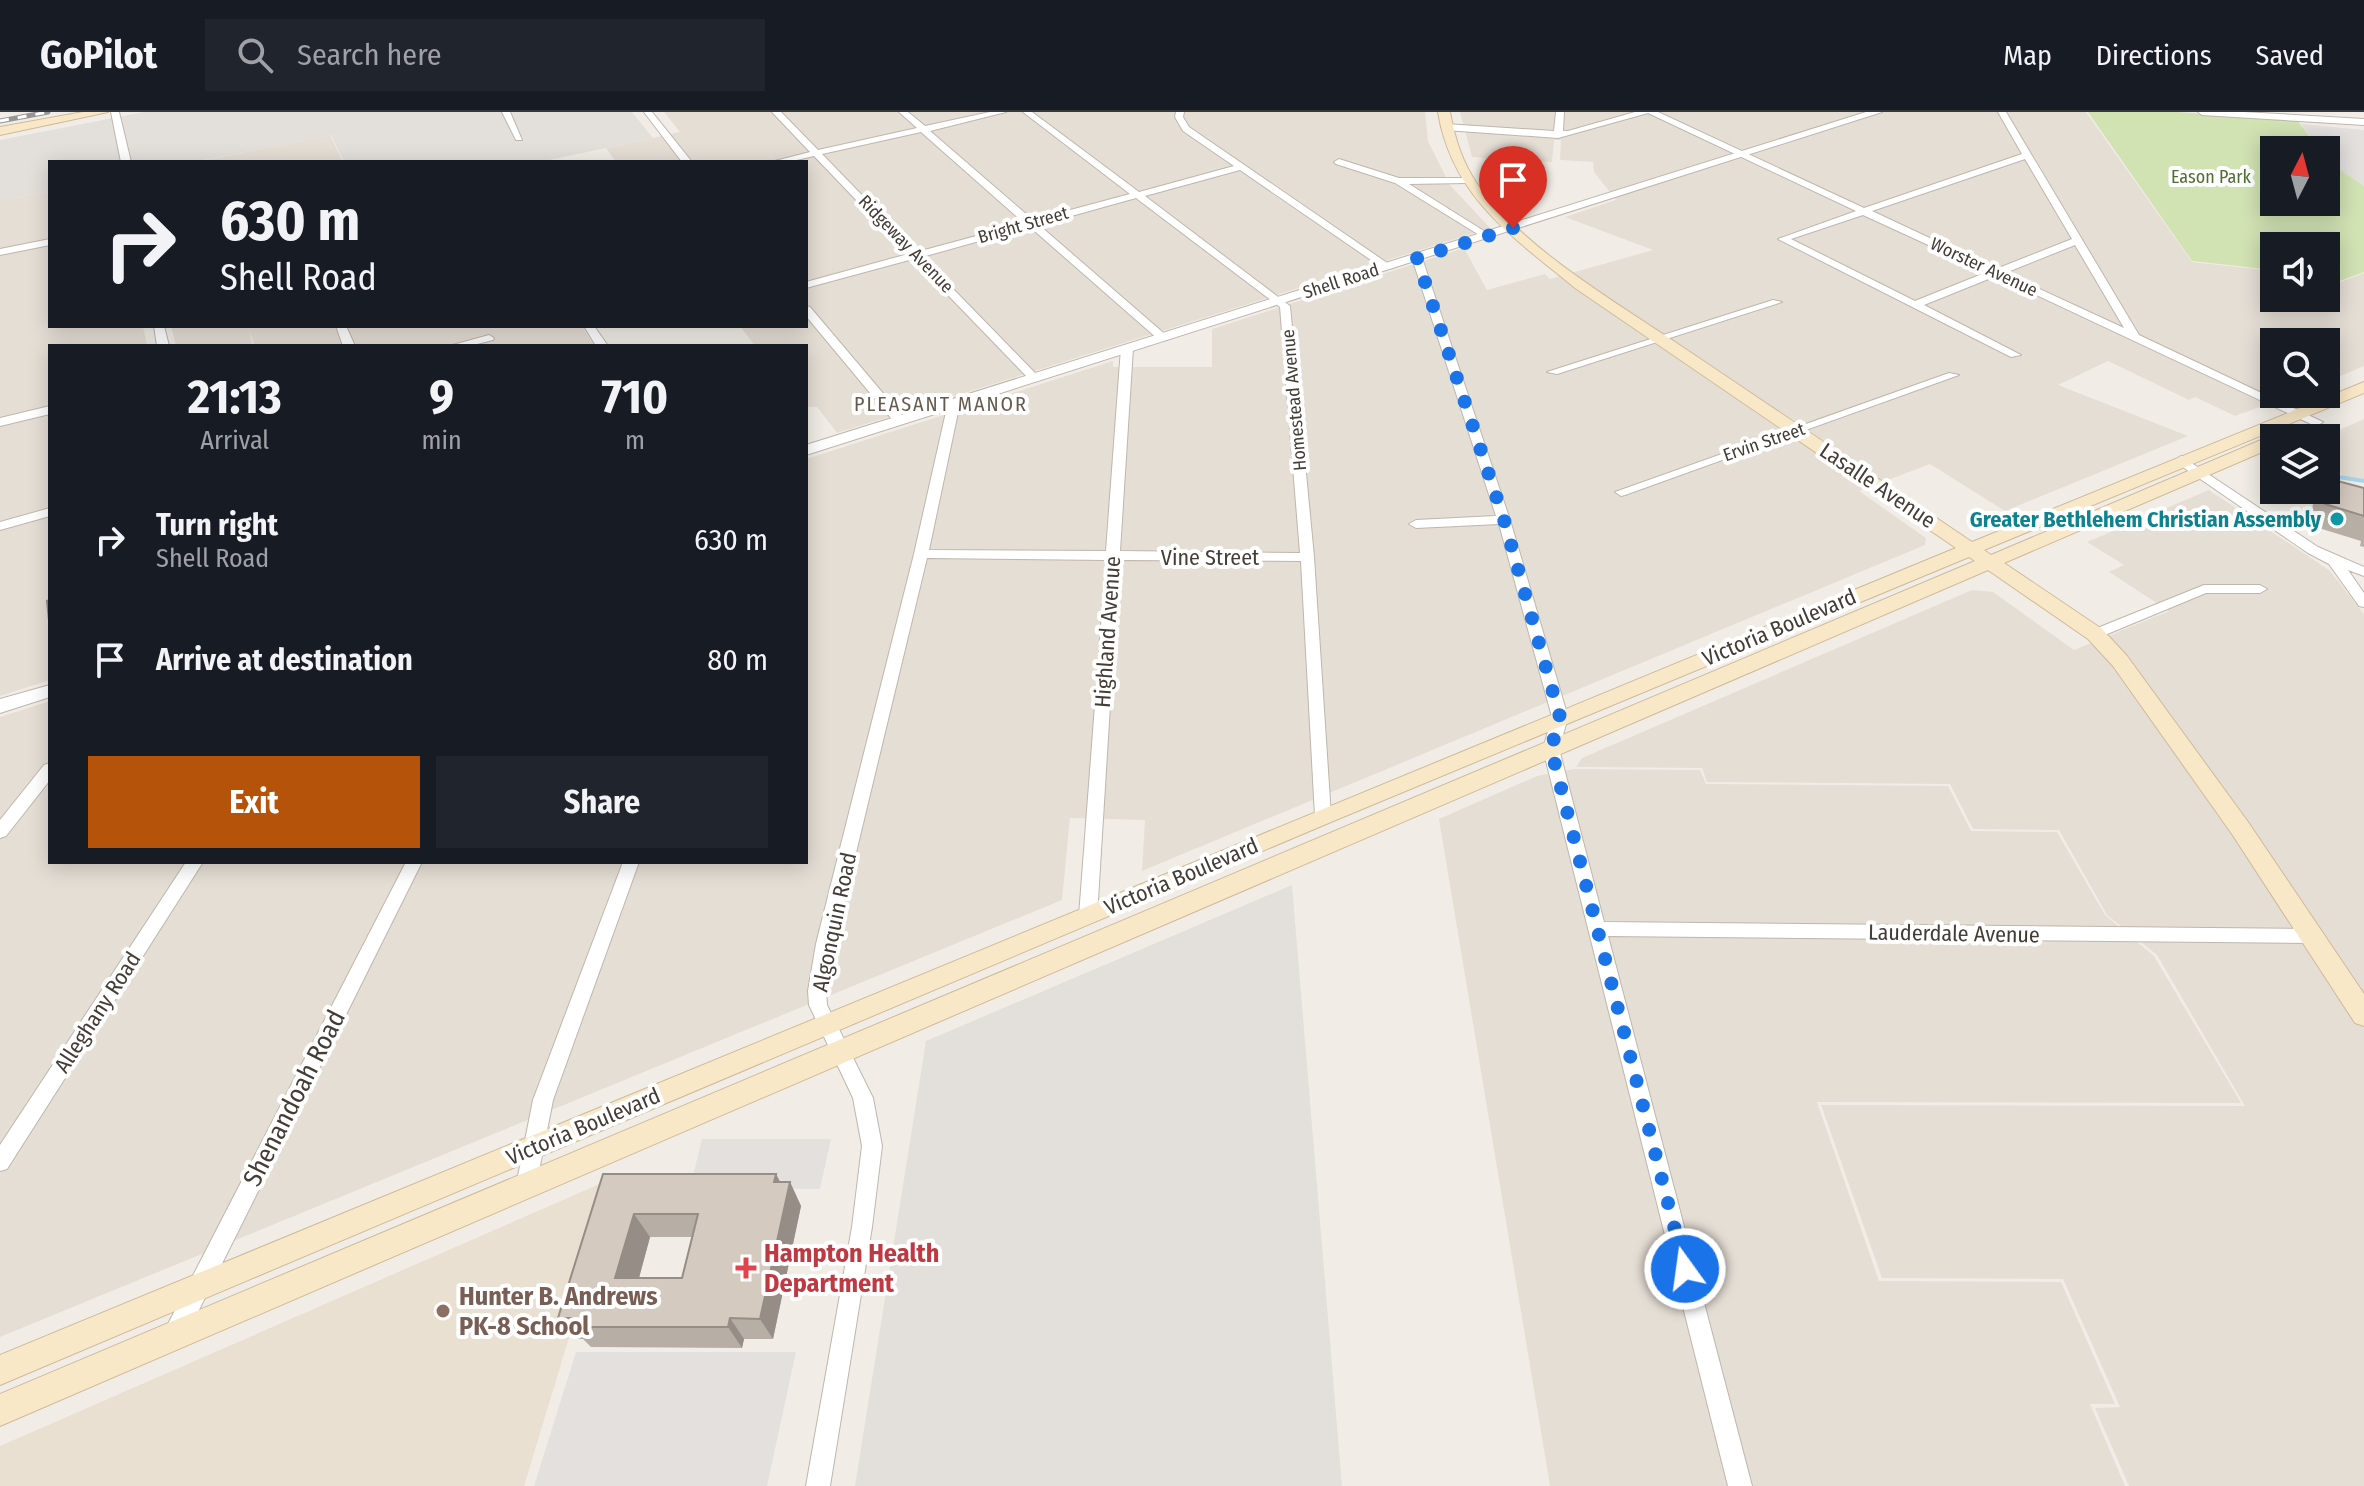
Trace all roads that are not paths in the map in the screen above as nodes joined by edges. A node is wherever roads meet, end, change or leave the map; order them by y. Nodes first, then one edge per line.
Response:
1 (102, 112) edge
2 (115, 112) edge
3 (506, 112) edge
4 (648, 112) edge
5 (776, 112) edge
6 (903, 112) edge
7 (1002, 112) edge
8 (1027, 112) edge
9 (1180, 112) edge
10 (1560, 112) edge
11 (1644, 112) edge
12 (1651, 112) edge
13 (1877, 112) edge
14 (2002, 112) edge
15 (2202, 112) edge
16 (2300, 115) edge
17 (1444, 120) edge
18 (2364, 122) edge
19 (922, 130) junction
20 (0, 131) edge
21 (1558, 135) junction
22 (519, 138) dead end
23 (816, 153) junction
24 (1742, 155) junction
25 (2027, 155) junction
26 (126, 160) edge
27 (685, 160) edge
28 (785, 160) edge
29 (1339, 162) dead end
30 (1240, 167) junction
31 (1467, 180) junction
32 (1398, 181) junction
33 (1138, 193) junction
34 (1864, 211) junction
35 (1032, 223) junction
36 (1513, 228) junction
37 (1487, 236) junction
38 (2078, 240) junction
39 (48, 242) edge
40 (0, 252) edge
41 (917, 255) junction
42 (1417, 258) junction
43 (1388, 267) junction
44 (1997, 272) junction
45 (808, 284) edge
46 (1280, 301) junction
47 (1777, 302) dead end
48 (1915, 305) junction
49 (808, 311) edge
50 (489, 338) dead end
51 (1163, 338) junction
52 (2135, 338) junction
53 (1658, 340) junction
54 (464, 344) edge
55 (1127, 348) junction
56 (2015, 355) dead end
57 (1553, 372) dead end
58 (1953, 375) dead end
59 (1034, 378) junction
60 (2364, 387) edge
61 (2364, 401) edge
62 (954, 403) junction
63 (48, 410) edge
64 (2308, 418) junction
65 (899, 420) junction
66 (0, 422) edge
67 (2300, 424) edge
68 (1798, 430) junction
69 (2260, 447) edge
70 (808, 449) edge
71 (2181, 460) junction
72 (2202, 474) junction
73 (1621, 492) dead end
74 (48, 513) edge
75 (1504, 520) junction
76 (1416, 524) dead end
77 (0, 526) edge
78 (1969, 548) junction
79 (921, 554) junction
80 (1113, 557) junction
81 (1307, 557) junction
82 (2334, 561) junction
83 (1991, 562) junction
84 (2364, 572) edge
85 (2260, 589) dead end
86 (2364, 603) edge
87 (2095, 634) junction
88 (48, 692) edge
89 (0, 706) edge
90 (1560, 717) junction
91 (1551, 749) junction
92 (48, 772) edge
93 (1323, 816) junction
94 (0, 832) edge
95 (194, 864) edge
96 (413, 864) edge
97 (630, 864) edge
98 (1088, 916) junction
99 (1599, 929) junction
100 (2310, 936) junction
101 (2364, 1015) edge
102 (827, 1025) junction
103 (840, 1053) junction
104 (534, 1146) junction
105 (0, 1162) edge
106 (526, 1186) junction
107 (198, 1288) junction
108 (175, 1335) junction
109 (0, 1370) edge
110 (0, 1410) edge
111 (818, 1486) edge
112 (1740, 1486) edge

1 - 20 main road
2 - 26 street
3 - 22 street
4 - 27 street
5 - 23 street, Ridgeway Avenue
6 - 19 street
7 - 19 street
8 - 33 street, Homestead Avenue
9 - 30 street
10 - 21 street
11 - 21 street
12 - 24 street, Worster Avenue
13 - 24 street, Shell Road
14 - 25 street
15 - 16 street
16 - 18 street
17 - 21 street
17 - 31 main road, Lasalle Avenue
19 - 23 street
19 - 35 street
23 - 28 street
23 - 41 street, Ridgeway Avenue
24 - 34 street, Worster Avenue
24 - 36 street, Shell Road
25 - 34 street
25 - 38 street
29 - 32 street
30 - 33 street, Bright Street
30 - 43 street
31 - 32 street
31 - 36 main road, Lasalle Avenue
32 - 37 street
33 - 35 street, Bright Street
33 - 46 street, Homestead Avenue
34 - 44 street, Worster Avenue
34 - 48 street
35 - 41 street, Bright Street
35 - 51 street
36 - 37 street, Shell Road
36 - 53 main road, Lasalle Avenue
37 - 42 street, Shell Road
38 - 44 street
38 - 52 street
39 - 40 street
41 - 45 street, Bright Street
41 - 59 street, Ridgeway Avenue
42 - 43 street, Shell Road
42 - 75 street
43 - 46 street, Shell Road
44 - 48 street
44 - 52 street, Worster Avenue
46 - 51 street, Shell Road
46 - 81 street, Homestead Avenue
47 - 53 street
48 - 56 street
49 - 65 street
50 - 54 street
51 - 55 street, Shell Road
52 - 64 street, Worster Avenue
53 - 57 street
53 - 68 main road, Lasalle Avenue
55 - 59 street, Shell Road
55 - 80 street, Highland Avenue
58 - 68 street, Ervin Street
59 - 62 street, Shell Road
60 - 64 main road, Victoria Boulevard
61 - 64 main road, Victoria Boulevard
62 - 65 street, Shell Road
62 - 79 street, Algonquin Road
63 - 66 street
64 - 67 main road, Victoria Boulevard
64 - 71 main road, Victoria Boulevard
65 - 70 street, Shell Road
68 - 73 street, Ervin Street
68 - 78 main road, Lasalle Avenue
69 - 72 main road, Victoria Boulevard
71 - 72 street
71 - 78 main road, Victoria Boulevard
72 - 82 street
72 - 83 main road, Victoria Boulevard
74 - 77 street
75 - 76 street
75 - 90 street
78 - 83 main road, Lasalle Avenue
78 - 90 main road, Victoria Boulevard
79 - 80 street, Vine Street
79 - 102 street, Algonquin Road
80 - 81 street, Vine Street
80 - 98 street, Highland Avenue
81 - 93 street, Homestead Avenue
82 - 84 street
82 - 86 street
83 - 87 main road, Lasalle Avenue
83 - 91 main road, Victoria Boulevard
85 - 87 street
87 - 100 main road, Lasalle Avenue
88 - 89 street
90 - 91 street
90 - 93 main road, Victoria Boulevard
91 - 99 street
91 - 103 main road, Victoria Boulevard
92 - 94 street
93 - 98 main road, Victoria Boulevard
95 - 105 street, Alleghany Road
96 - 107 street, Shenandoah Road
97 - 104 street
98 - 102 main road, Victoria Boulevard
99 - 100 street, Lauderdale Avenue
99 - 112 street
100 - 101 main road, Lasalle Avenue
102 - 103 street, Algonquin Road
102 - 104 main road, Victoria Boulevard
103 - 106 main road, Victoria Boulevard
103 - 111 street, Algonquin Road
104 - 106 street
104 - 107 main road, Victoria Boulevard
106 - 108 main road, Victoria Boulevard
107 - 108 street, Shenandoah Road
107 - 109 main road, Victoria Boulevard
108 - 110 main road, Victoria Boulevard

